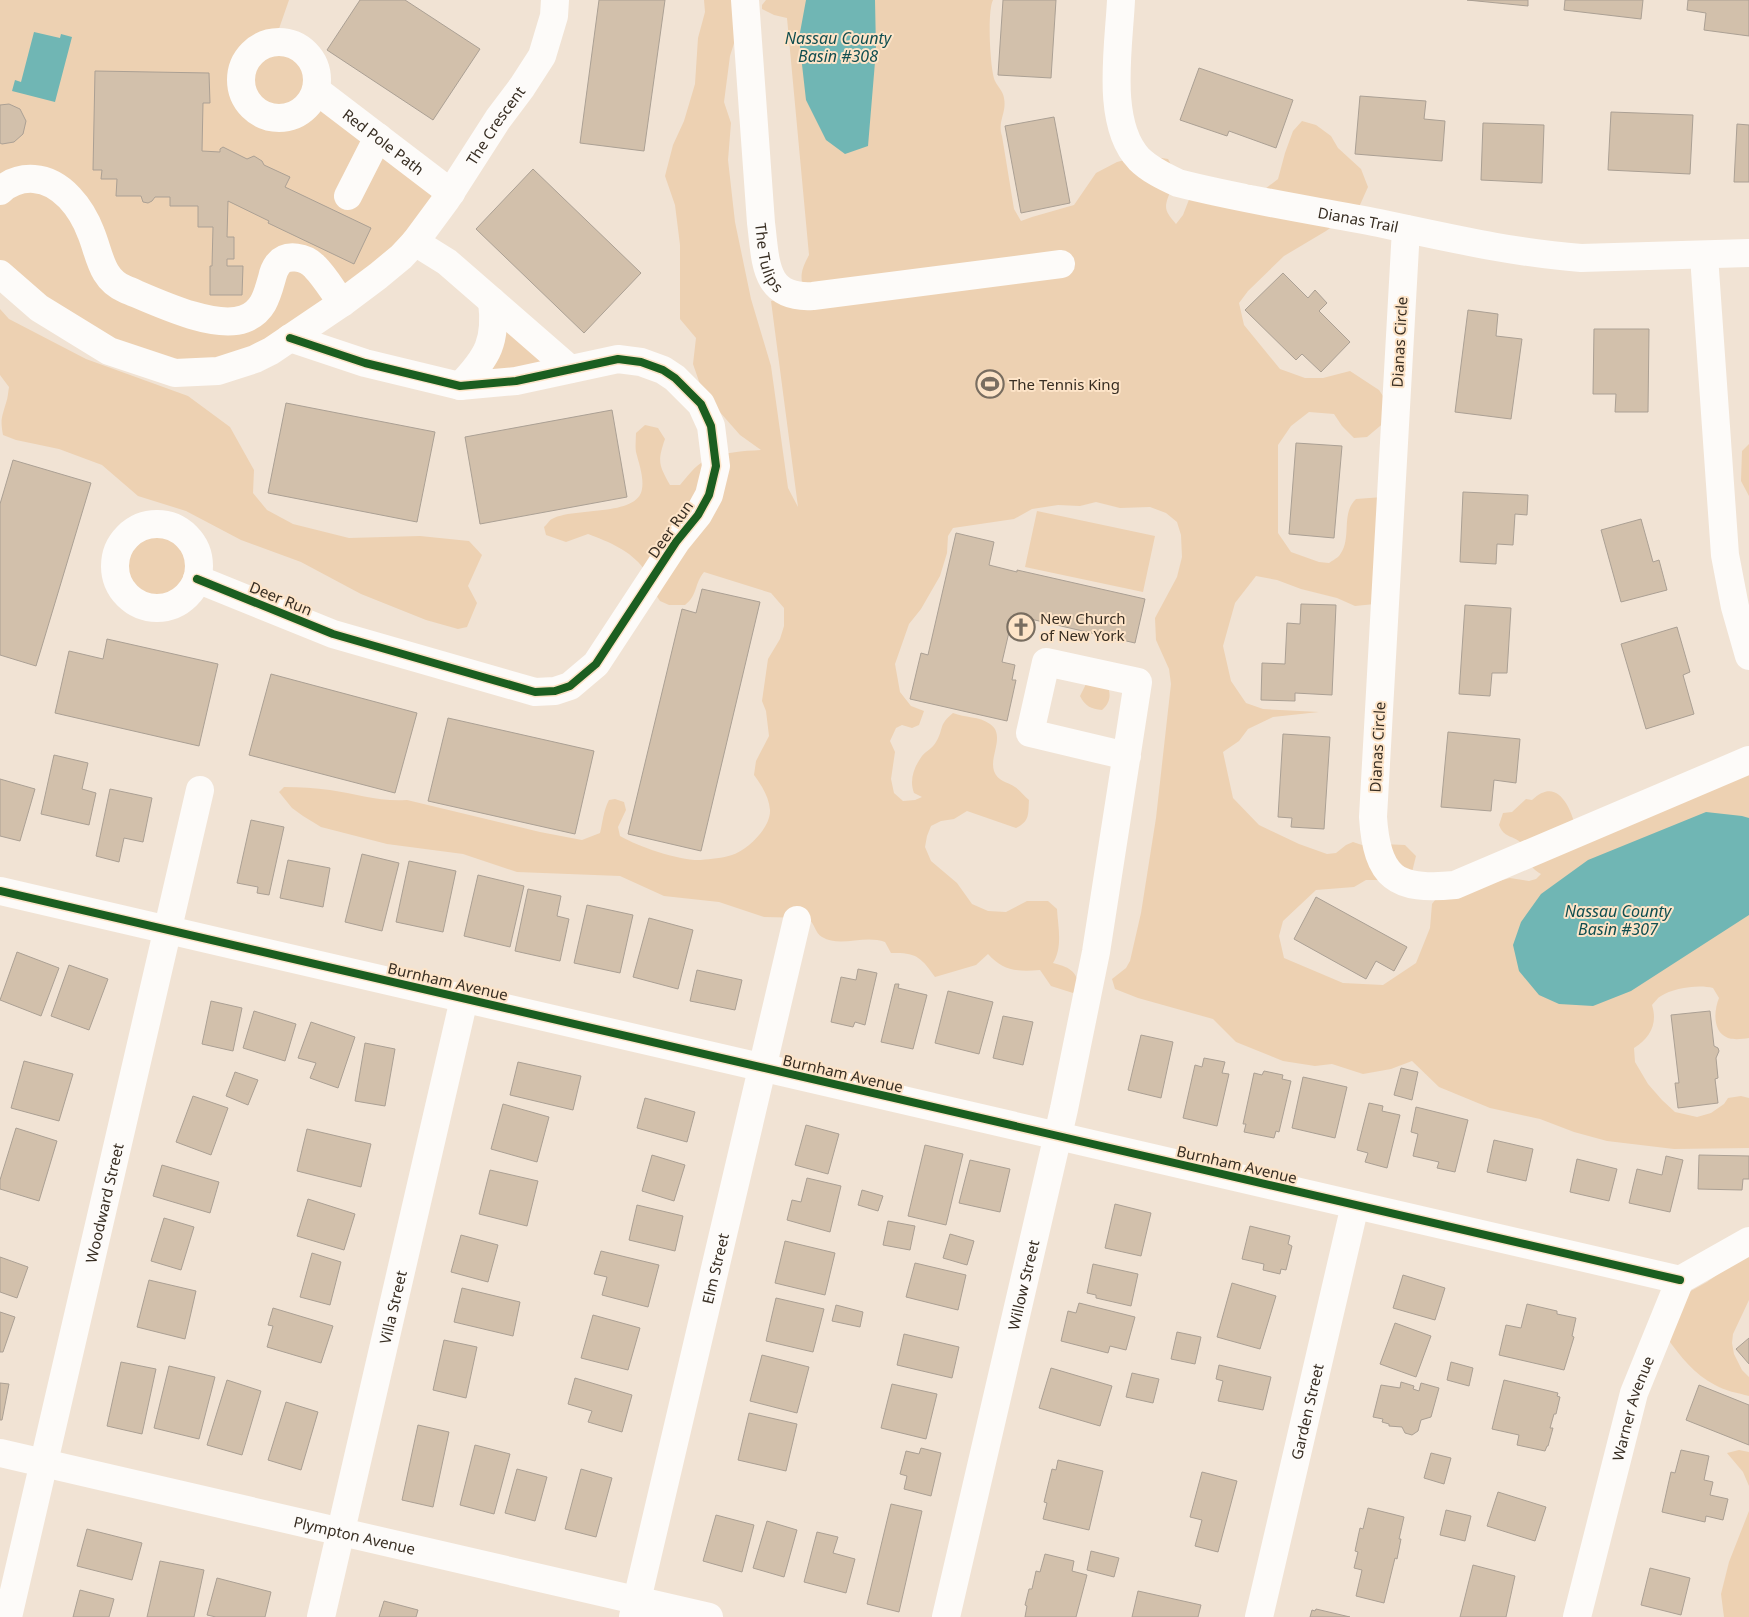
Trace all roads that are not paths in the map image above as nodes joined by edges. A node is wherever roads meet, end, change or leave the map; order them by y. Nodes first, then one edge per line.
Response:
1 (555, 0) edge
2 (745, 0) edge
3 (1121, 0) edge
4 (316, 90) dead end
5 (378, 137) junction
6 (0, 191) edge
7 (451, 193) junction
8 (348, 196) dead end
9 (1406, 229) junction
10 (416, 242) junction
11 (1749, 253) edge
12 (1704, 256) junction
13 (1061, 264) dead end
14 (0, 274) edge
15 (492, 300) junction
16 (342, 303) junction
17 (290, 338) junction
18 (570, 369) junction
19 (460, 386) junction
20 (197, 579) dead end
21 (1749, 656) edge
22 (1128, 756) dead end
23 (1749, 760) edge
24 (200, 790) dead end
25 (0, 892) edge
26 (797, 920) dead end
27 (168, 930) junction
28 (464, 999) junction
29 (762, 1068) junction
30 (1058, 1137) junction
31 (1355, 1205) junction
32 (1749, 1241) edge
33 (1680, 1280) junction
34 (0, 1453) edge
35 (44, 1464) junction
36 (341, 1532) junction
37 (635, 1609) edge
38 (8, 1617) edge
39 (321, 1617) edge
40 (709, 1617) edge
41 (946, 1617) edge
42 (1259, 1617) edge
43 (1577, 1617) edge

1 - 7 street, The Crescent
2 - 13 street, The Tulips
3 - 9 street, Dianas Trail
4 - 5 street, Red Pole Path
5 - 7 street, Red Pole Path
5 - 8 street
6 - 16 street
7 - 10 street, The Crescent
9 - 12 street, Dianas Trail
9 - 23 street, Dianas Circle
10 - 15 street
10 - 16 street
11 - 12 street, Dianas Trail
12 - 21 street
14 - 17 street
15 - 18 street
15 - 19 street
16 - 17 street
17 - 19 street, Deer Run
18 - 19 street, Deer Run
18 - 20 street, Deer Run
22 - 30 street, Willow Street
24 - 27 street, Woodward Street
25 - 27 street, Burnham Avenue
26 - 29 street, Elm Street
27 - 28 street, Burnham Avenue
27 - 35 street, Woodward Street
28 - 29 street, Burnham Avenue
28 - 36 street, Villa Street
29 - 30 street, Burnham Avenue
29 - 37 street, Elm Street
30 - 31 street, Burnham Avenue
30 - 41 street, Willow Street
31 - 33 street, Burnham Avenue
31 - 42 street, Garden Street
32 - 33 street
33 - 43 street, Warner Avenue
34 - 35 street, Plympton Avenue
35 - 36 street, Plympton Avenue
35 - 38 street, Woodward Street
36 - 37 street, Plympton Avenue
36 - 39 street, Villa Street
37 - 40 street, Plympton Avenue

